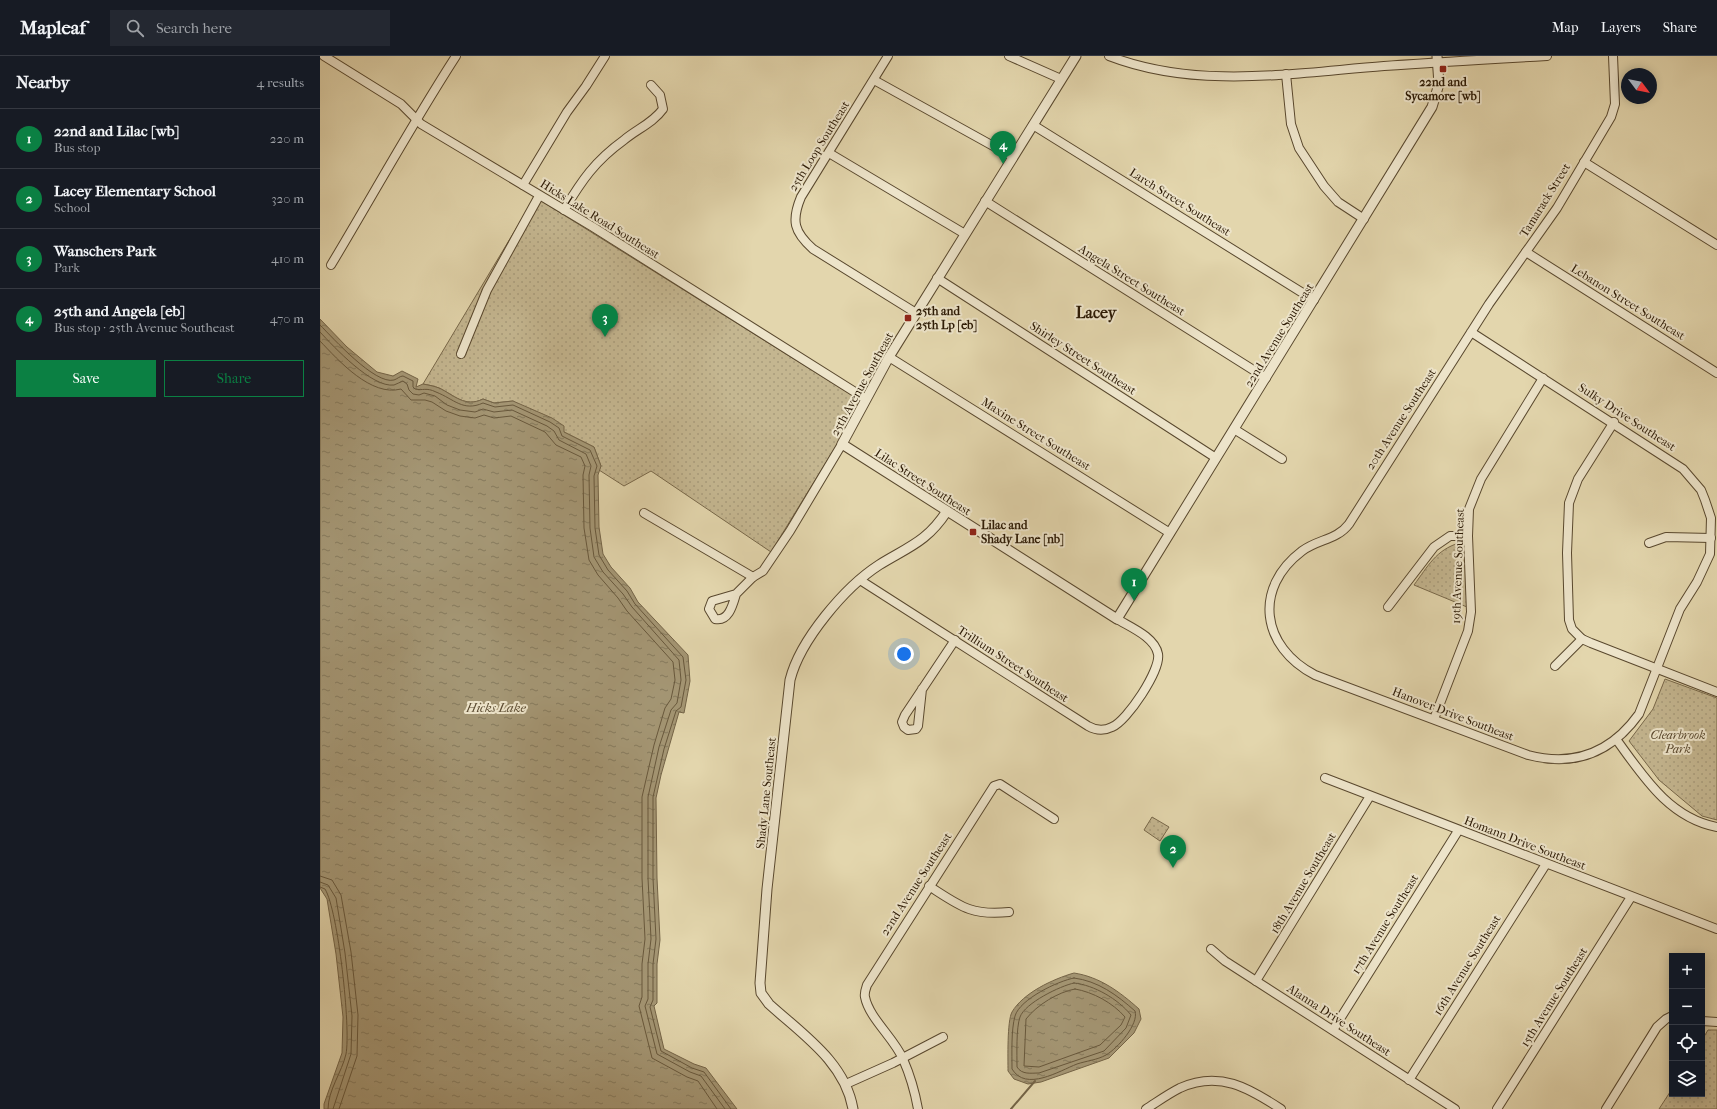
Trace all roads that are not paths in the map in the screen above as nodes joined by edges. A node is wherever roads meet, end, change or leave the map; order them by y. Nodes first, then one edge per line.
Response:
1 (324, 56) edge
2 (456, 56) edge
3 (605, 56) edge
4 (888, 56) edge
5 (1009, 56) edge
6 (1076, 56) edge
7 (1109, 56) edge
8 (1547, 56) edge
9 (1612, 56) edge
10 (1437, 59) edge
11 (1286, 74) junction
12 (1061, 79) junction
13 (874, 80) junction
14 (651, 86) dead end
15 (416, 119) junction
16 (1033, 125) junction
17 (829, 153) junction
18 (1013, 157) junction
19 (1584, 162) junction
20 (523, 185) junction
21 (539, 196) junction
22 (985, 201) junction
23 (564, 210) junction
24 (1364, 219) junction
25 (965, 234) junction
26 (1717, 245) edge
27 (1526, 252) junction
28 (331, 265) dead end
29 (937, 278) junction
30 (1314, 300) junction
31 (916, 313) junction
32 (1471, 332) junction
33 (461, 354) dead end
34 (889, 356) junction
35 (1717, 373) edge
36 (1266, 378) junction
37 (1543, 378) junction
38 (866, 399) junction
39 (1614, 422) junction
40 (1234, 430) junction
41 (842, 444) junction
42 (1216, 458) junction
43 (1282, 459) dead end
44 (947, 511) junction
45 (644, 513) dead end
46 (1170, 533) junction
47 (1468, 536) junction
48 (1711, 538) junction
49 (1649, 543) dead end
50 (753, 577) junction
51 (1278, 577) joint
52 (860, 580) junction
53 (736, 594) dead end
54 (1388, 607) dead end
55 (1117, 619) junction
56 (1582, 639) junction
57 (955, 640) junction
58 (1555, 666) dead end
59 (1657, 669) junction
60 (1145, 687) joint
61 (922, 689) dead end
62 (1717, 692) edge
63 (1434, 719) junction
64 (1616, 739) junction
65 (1325, 778) dead end
66 (1370, 796) junction
67 (1054, 819) dead end
68 (1717, 827) edge
69 (1458, 830) junction
70 (1546, 864) junction
71 (929, 886) junction
72 (1631, 897) junction
73 (1009, 912) dead end
74 (1717, 929) edge
75 (1211, 949) dead end
76 (1256, 982) junction
77 (1669, 1018) edge
78 (1705, 1021) edge
79 (1717, 1022) edge
80 (1333, 1030) junction
81 (943, 1037) dead end
82 (903, 1058) junction
83 (1409, 1080) junction
84 (846, 1084) junction
85 (1154, 1107) edge
86 (853, 1109) edge
87 (918, 1109) edge
88 (1146, 1109) edge
89 (1281, 1109) edge
90 (1455, 1109) edge
91 (1497, 1109) edge
92 (1606, 1109) edge

1 - 15 street, Hicks Lake Road Southeast
2 - 15 street
3 - 20 street
4 - 13 street, 25th Loop Southeast
5 - 12 street
6 - 12 street, 25th Avenue Southeast
7 - 11 street
8 - 10 street
9 - 19 street, Tamarack Street
10 - 11 street
10 - 24 street, 22nd Avenue Southeast
11 - 24 street
12 - 16 street, 25th Avenue Southeast
13 - 17 street, 25th Loop Southeast
13 - 18 street
14 - 23 street
15 - 20 street, Hicks Lake Road Southeast
15 - 28 street
16 - 18 street, 25th Avenue Southeast
16 - 30 street, Larch Street Southeast
17 - 25 street
17 - 31 street, 25th Loop Southeast
18 - 22 street, 25th Avenue Southeast
19 - 26 street
19 - 27 street, Tamarack Street
20 - 21 street, Hicks Lake Road Southeast
21 - 23 street, Hicks Lake Road Southeast
21 - 33 street
22 - 25 street, 25th Avenue Southeast
22 - 36 street, Angela Street Southeast
23 - 38 street, Hicks Lake Road Southeast
24 - 30 street, 22nd Avenue Southeast
25 - 29 street, 25th Avenue Southeast
27 - 32 street, 20th Avenue Southeast
27 - 35 street, Lebanon Street Southeast
29 - 31 street, 25th Avenue Southeast
29 - 42 street, Shirley Street Southeast
30 - 36 street, 22nd Avenue Southeast
31 - 34 street, 25th Avenue Southeast
32 - 37 street, Sulky Drive Southeast
32 - 51 street, 20th Avenue Southeast
34 - 38 street, 25th Avenue Southeast
34 - 46 street, Maxine Street Southeast
36 - 40 street, 22nd Avenue Southeast
37 - 39 street, Sulky Drive Southeast
37 - 47 street, 19th Avenue Southeast
38 - 41 street, 25th Avenue Southeast
39 - 48 street, Sulky Drive Southeast
39 - 56 street
40 - 42 street, 22nd Avenue Southeast
40 - 43 street
41 - 44 street, Lilac Street Southeast
41 - 50 street, 25th Avenue Southeast
42 - 46 street, 22nd Avenue Southeast
44 - 52 street, Shady Lane Southeast
44 - 55 street, Lilac Street Southeast
45 - 50 street
46 - 55 street, 22nd Avenue Southeast
47 - 54 street
47 - 63 street, 19th Avenue Southeast
48 - 49 street
48 - 59 street, Sulky Drive Southeast
50 - 53 street, 25th Avenue Southeast
51 - 63 street, Hanover Drive Southeast
52 - 57 street, Trillium Street Southeast
52 - 84 street, Shady Lane Southeast
55 - 60 street, Lilac Street Southeast
56 - 58 street
56 - 59 street
57 - 60 street, Trillium Street Southeast
57 - 61 street
59 - 62 street
59 - 64 street, Hanover Drive Southeast
63 - 64 street, Hanover Drive Southeast
64 - 68 street
65 - 66 street, Homann Drive Southeast
66 - 69 street, Homann Drive Southeast
66 - 76 street, 18th Avenue Southeast
67 - 71 street, 22nd Avenue Southeast
69 - 70 street, Homann Drive Southeast
69 - 80 street, 17th Avenue Southeast
70 - 72 street, Homann Drive Southeast
70 - 83 street, 16th Avenue Southeast
71 - 73 street
71 - 82 street, 22nd Avenue Southeast
72 - 74 street, Homann Drive Southeast
72 - 91 street, 15th Avenue Southeast
75 - 76 street, Alanna Drive Southeast
76 - 80 street, Alanna Drive Southeast
77 - 92 street
78 - 79 street
80 - 83 street, Alanna Drive Southeast
81 - 82 street
82 - 84 street
82 - 87 street
83 - 90 street, Alanna Drive Southeast
84 - 86 street, Shady Lane Southeast
85 - 88 street
85 - 89 street

